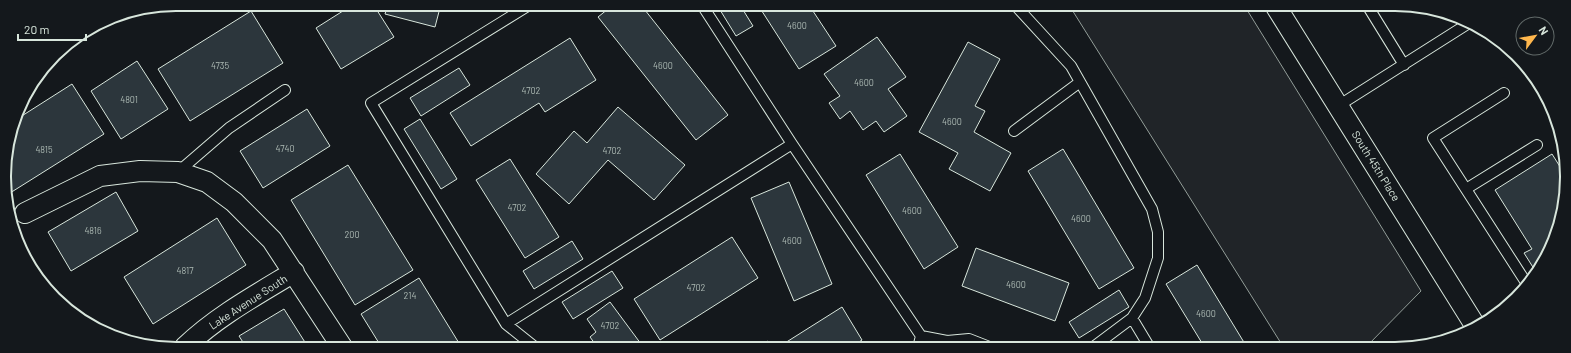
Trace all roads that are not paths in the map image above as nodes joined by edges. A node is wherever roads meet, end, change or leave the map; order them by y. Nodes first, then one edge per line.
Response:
1 (519, 11) edge
2 (706, 11) edge
3 (1021, 11) edge
4 (1279, 11) edge
5 (1371, 11) edge
6 (1464, 26) edge
7 (1404, 65) junction
8 (1080, 82) junction
9 (285, 90) dead end
10 (1504, 93) dead end
11 (1338, 106) junction
12 (1014, 131) dead end
13 (792, 144) junction
14 (1537, 145) dead end
15 (178, 172) junction
16 (1466, 189) junction
17 (25, 213) dead end
18 (294, 272) junction
19 (1524, 279) edge
20 (1132, 318) junction
21 (1473, 322) edge
22 (506, 324) junction
23 (921, 336) junction
24 (191, 342) edge
25 (338, 342) edge
26 (528, 342) edge
27 (920, 342) edge
28 (977, 342) edge
29 (1100, 342) edge
30 (1146, 342) edge

1 - 22 lane
2 - 13 lane
3 - 8 lane
4 - 11 street, South 45th Place
5 - 7 lane
6 - 7 lane
7 - 11 lane
8 - 12 lane
8 - 20 lane
9 - 15 lane
10 - 16 lane
11 - 21 street, South 45th Place
13 - 22 lane
13 - 23 lane
14 - 16 lane
15 - 17 street
15 - 18 street
16 - 19 lane
18 - 24 street, Lake Avenue South
18 - 25 street
20 - 29 lane
20 - 30 lane
22 - 26 lane
23 - 27 lane
23 - 28 lane

